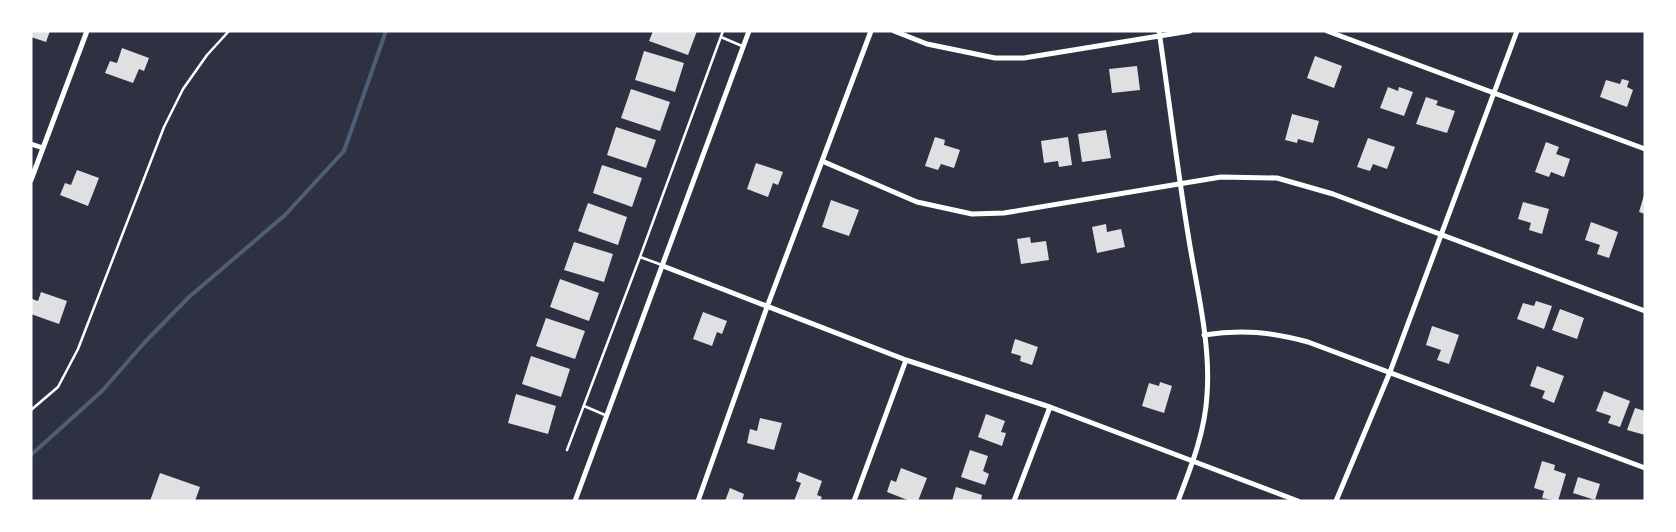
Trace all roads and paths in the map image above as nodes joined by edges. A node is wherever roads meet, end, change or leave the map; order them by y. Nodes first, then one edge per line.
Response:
1 (87, 31) edge
2 (229, 31) edge
3 (723, 31) edge
4 (749, 31) edge
5 (871, 31) edge
6 (894, 31) edge
7 (1190, 31) edge
8 (1328, 31) edge
9 (1517, 31) edge
10 (1159, 33) edge
11 (721, 37) junction
12 (744, 47) junction
13 (1494, 93) junction
14 (31, 144) edge
15 (42, 148) junction
16 (1645, 149) edge
17 (822, 161) junction
18 (31, 180) edge
19 (1180, 183) junction
20 (1442, 235) junction
21 (640, 257) junction
22 (663, 266) junction
23 (767, 307) junction
24 (1645, 311) edge
25 (1204, 335) junction
26 (906, 360) junction
27 (1390, 372) junction
28 (584, 406) junction
29 (1050, 407) junction
30 (31, 410) edge
31 (607, 416) junction
32 (567, 450) dead end
33 (1193, 462) junction
34 (1645, 468) edge
35 (575, 501) edge
36 (698, 501) edge
37 (854, 501) edge
38 (1014, 501) edge
39 (1178, 501) edge
40 (1298, 501) edge
41 (1336, 501) edge

1 - 15 street
2 - 30 path
3 - 11 lane
4 - 12 street
5 - 17 street
6 - 10 street
7 - 10 street
8 - 13 street
9 - 13 street
10 - 19 street
11 - 12 lane
11 - 21 lane
12 - 22 street
13 - 16 street
13 - 20 street
14 - 15 street
15 - 18 street
17 - 19 street
17 - 23 street
19 - 20 street
19 - 25 street
20 - 24 street
20 - 27 street
21 - 22 lane
21 - 28 lane
22 - 23 street
22 - 31 street
23 - 26 street
23 - 36 street
25 - 27 street
25 - 33 street
26 - 29 street
26 - 37 street
27 - 34 street
27 - 41 street
28 - 31 lane
28 - 32 lane
29 - 33 street
29 - 38 street
31 - 35 street
33 - 39 street
33 - 40 street

